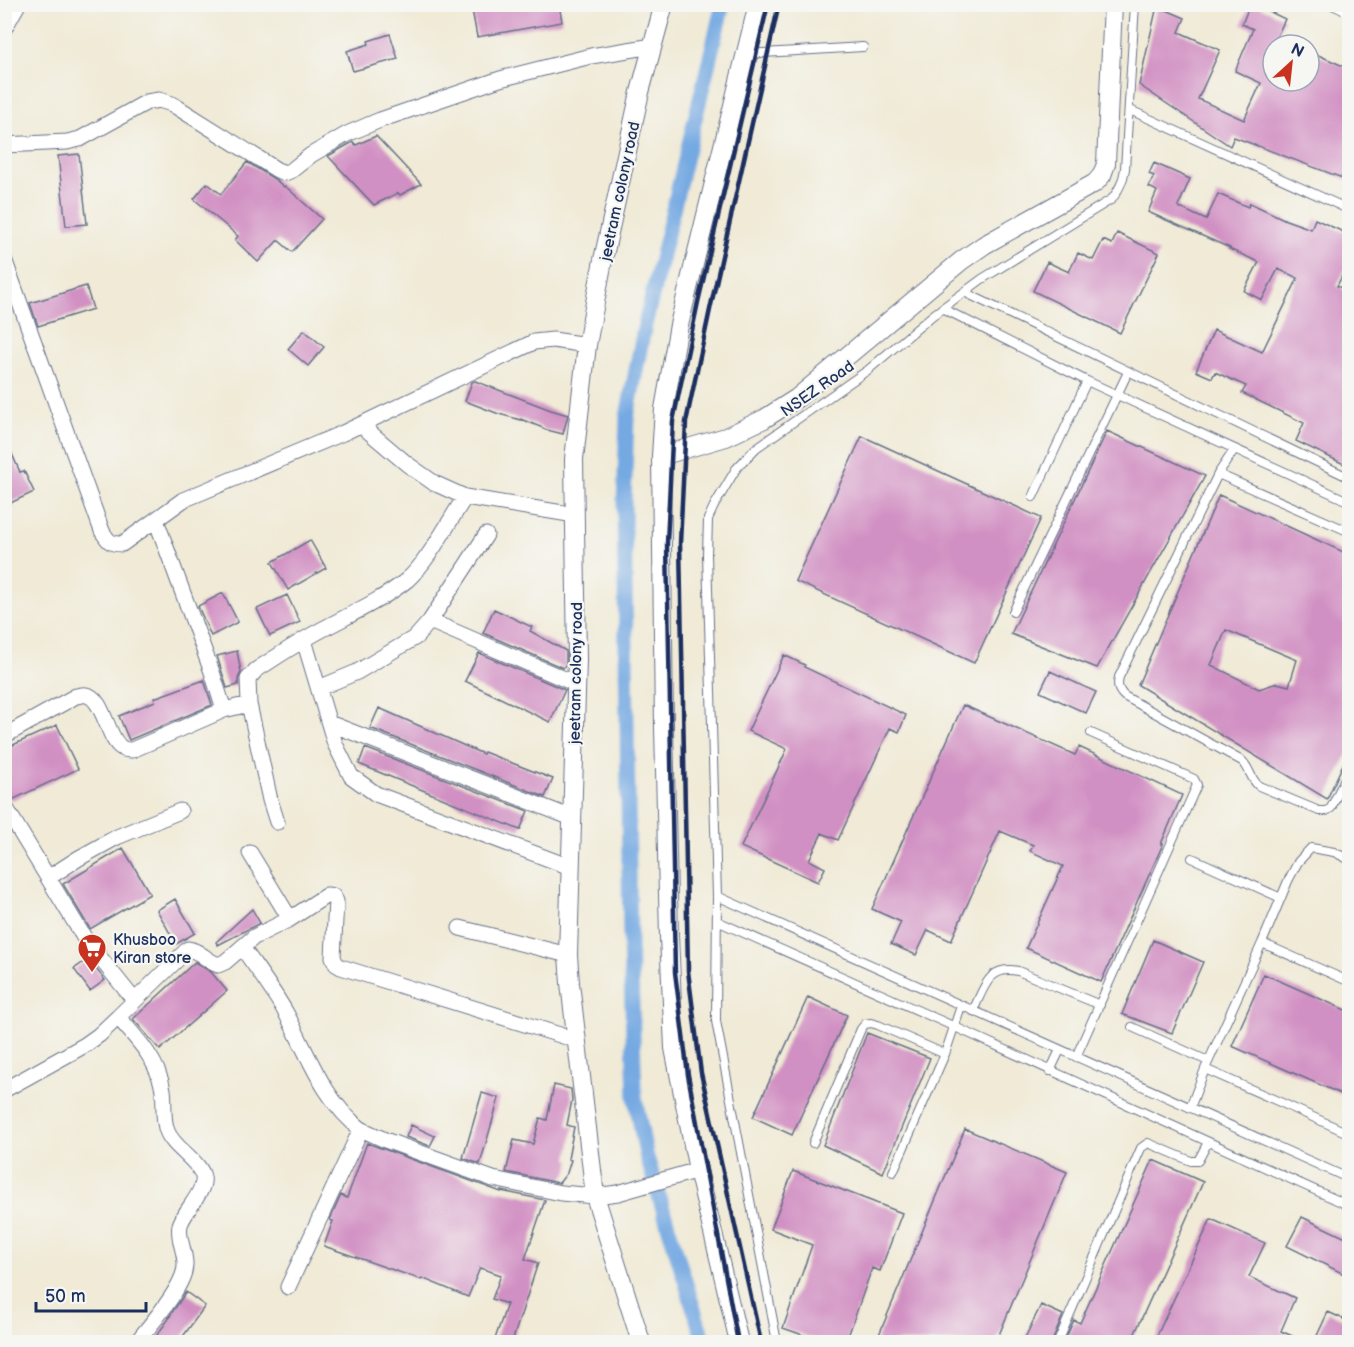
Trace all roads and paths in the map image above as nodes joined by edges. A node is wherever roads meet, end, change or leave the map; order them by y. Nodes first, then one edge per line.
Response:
1 (18, 4) edge
2 (664, 4) edge
3 (758, 4) edge
4 (1113, 4) edge
5 (1135, 4) edge
6 (1330, 4) edge
7 (1350, 13) edge
8 (4, 28) edge
9 (653, 46) junction
10 (864, 47) dead end
11 (746, 54) junction
12 (1130, 110) junction
13 (4, 146) edge
14 (1350, 210) edge
15 (4, 259) edge
16 (964, 292) junction
17 (942, 308) junction
18 (587, 345) junction
19 (1128, 372) junction
20 (1087, 381) junction
21 (1117, 396) junction
22 (361, 425) junction
23 (1234, 450) junction
24 (662, 456) junction
25 (1218, 474) junction
26 (1350, 478) edge
27 (465, 497) junction
28 (1033, 497) dead end
29 (1350, 502) edge
30 (574, 515) junction
31 (156, 520) junction
32 (1350, 532) edge
33 (486, 535) dead end
34 (1013, 612) dead end
35 (430, 621) junction
36 (304, 640) junction
37 (576, 684) junction
38 (319, 688) junction
39 (249, 704) junction
40 (224, 710) junction
41 (329, 723) junction
42 (1091, 733) dead end
43 (4, 735) edge
44 (1350, 768) edge
45 (4, 805) edge
46 (180, 811) dead end
47 (572, 818) junction
48 (277, 822) dead end
49 (250, 853) dead end
50 (1192, 858) dead end
51 (1350, 860) edge
52 (570, 867) junction
53 (48, 878) junction
54 (717, 896) junction
55 (1281, 898) junction
56 (291, 919) junction
57 (717, 921) junction
58 (460, 928) dead end
59 (1262, 943) junction
60 (242, 947) junction
61 (568, 955) junction
62 (1350, 982) edge
63 (134, 1000) junction
64 (1100, 1005) junction
65 (961, 1006) junction
66 (973, 1011) junction
67 (118, 1017) junction
68 (1132, 1026) dead end
69 (955, 1027) junction
70 (576, 1040) junction
71 (1060, 1050) junction
72 (945, 1054) junction
73 (1076, 1057) junction
74 (1207, 1065) junction
75 (1050, 1071) junction
76 (4, 1090) edge
77 (1190, 1108) junction
78 (361, 1129) junction
79 (1350, 1134) edge
80 (1208, 1142) junction
81 (813, 1143) dead end
82 (692, 1172) junction
83 (893, 1172) dead end
84 (1350, 1179) edge
85 (595, 1196) junction
86 (1350, 1206) edge
87 (288, 1287) dead end
88 (137, 1342) edge
89 (641, 1342) edge
90 (739, 1342) edge
91 (777, 1342) edge
92 (1058, 1342) edge

1 - 8 street
2 - 9 street, jeetram colony road
3 - 11 street
4 - 24 street
5 - 12 lane, NSEZ Road
6 - 7 lane
9 - 13 street
9 - 18 street, jeetram colony road
10 - 11 lane
11 - 24 street
12 - 14 lane
12 - 16 lane, NSEZ Road
15 - 31 street
16 - 17 lane, NSEZ Road
16 - 19 lane
17 - 20 lane
17 - 54 lane, NSEZ Road
18 - 22 street
18 - 30 street, jeetram colony road
19 - 21 lane
19 - 26 lane
20 - 21 lane
20 - 28 lane
21 - 23 lane
21 - 34 lane
22 - 27 street
22 - 31 street
23 - 25 lane
23 - 29 lane
24 - 82 street
25 - 32 lane
25 - 44 lane
27 - 30 street
27 - 36 street
30 - 37 street, jeetram colony road
31 - 40 street
33 - 35 street
35 - 37 street
35 - 38 street
36 - 38 street
36 - 39 street
37 - 47 street, jeetram colony road
38 - 41 street
39 - 40 street
39 - 48 street
40 - 43 street
41 - 47 street
41 - 52 street
42 - 64 lane
45 - 53 street
46 - 53 street
47 - 52 street, jeetram colony road
49 - 56 street
50 - 55 lane
51 - 55 lane
52 - 61 street, jeetram colony road
53 - 63 street
54 - 57 lane, NSEZ Road
54 - 65 lane
55 - 59 lane
56 - 60 street
56 - 70 street
57 - 69 lane
57 - 91 lane, NSEZ Road
58 - 61 street
59 - 62 lane
59 - 74 lane
60 - 63 street
60 - 78 street
61 - 70 street, jeetram colony road
63 - 67 street
64 - 66 lane
64 - 73 lane
65 - 66 lane
65 - 69 lane
66 - 71 lane
67 - 76 street
67 - 88 street
68 - 74 lane
69 - 72 lane
69 - 75 lane
70 - 85 street, jeetram colony road
71 - 73 lane
71 - 75 lane
72 - 81 lane
72 - 83 lane
73 - 77 lane
74 - 77 lane
74 - 79 lane
75 - 80 lane
77 - 84 lane
78 - 85 street
78 - 87 street
80 - 86 lane
80 - 92 lane
82 - 85 street
82 - 90 street
85 - 89 street, jeetram colony road

